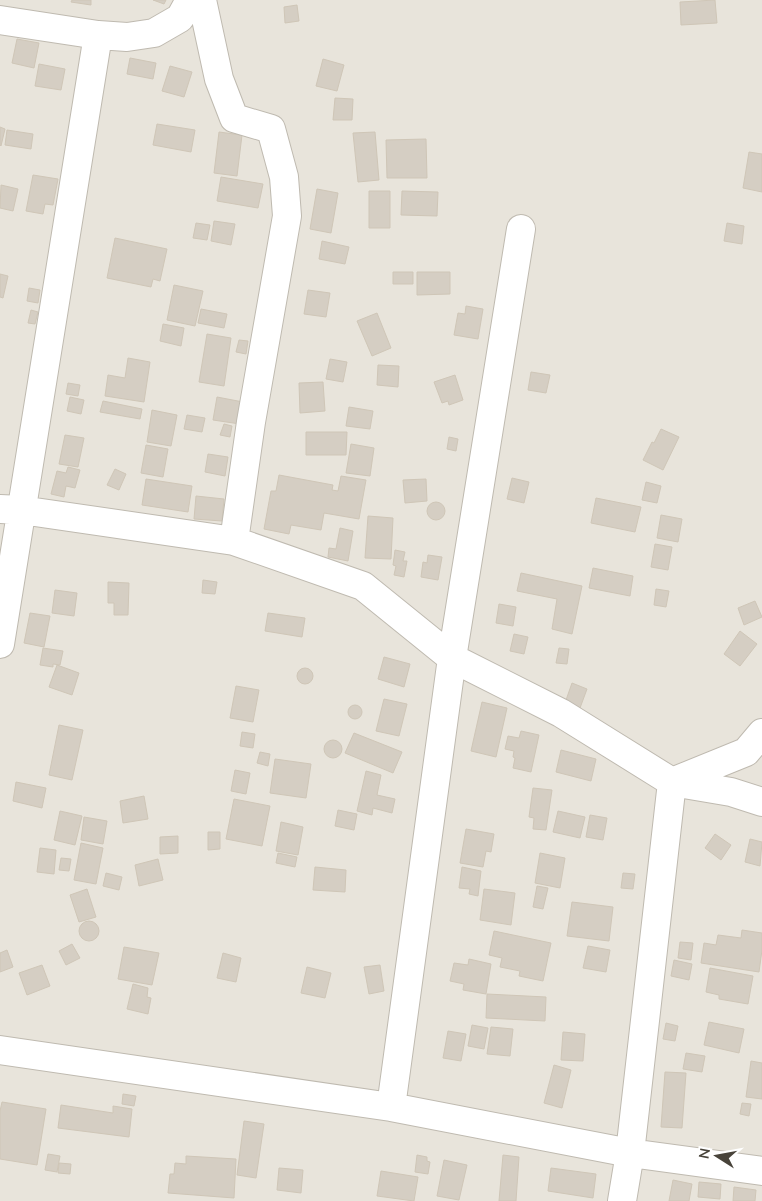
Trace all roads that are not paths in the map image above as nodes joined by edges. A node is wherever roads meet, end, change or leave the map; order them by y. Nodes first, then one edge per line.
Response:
1 (190, 0) edge
2 (202, 0) edge
3 (0, 20) edge
4 (98, 35) junction
5 (521, 229) dead end
6 (10, 509) edge
7 (234, 541) junction
8 (0, 644) edge
9 (452, 658) junction
10 (762, 732) edge
11 (672, 782) junction
12 (762, 802) edge
13 (0, 1050) edge
14 (391, 1107) junction
15 (630, 1154) junction
16 (762, 1171) edge
17 (622, 1201) edge

1 - 4 street
2 - 7 street
3 - 4 street
4 - 6 street
5 - 9 street
6 - 7 street
6 - 8 street
7 - 9 street
9 - 11 street
9 - 14 street
10 - 11 street
11 - 12 street
11 - 15 street
13 - 14 street
14 - 15 street
15 - 16 street
15 - 17 street

